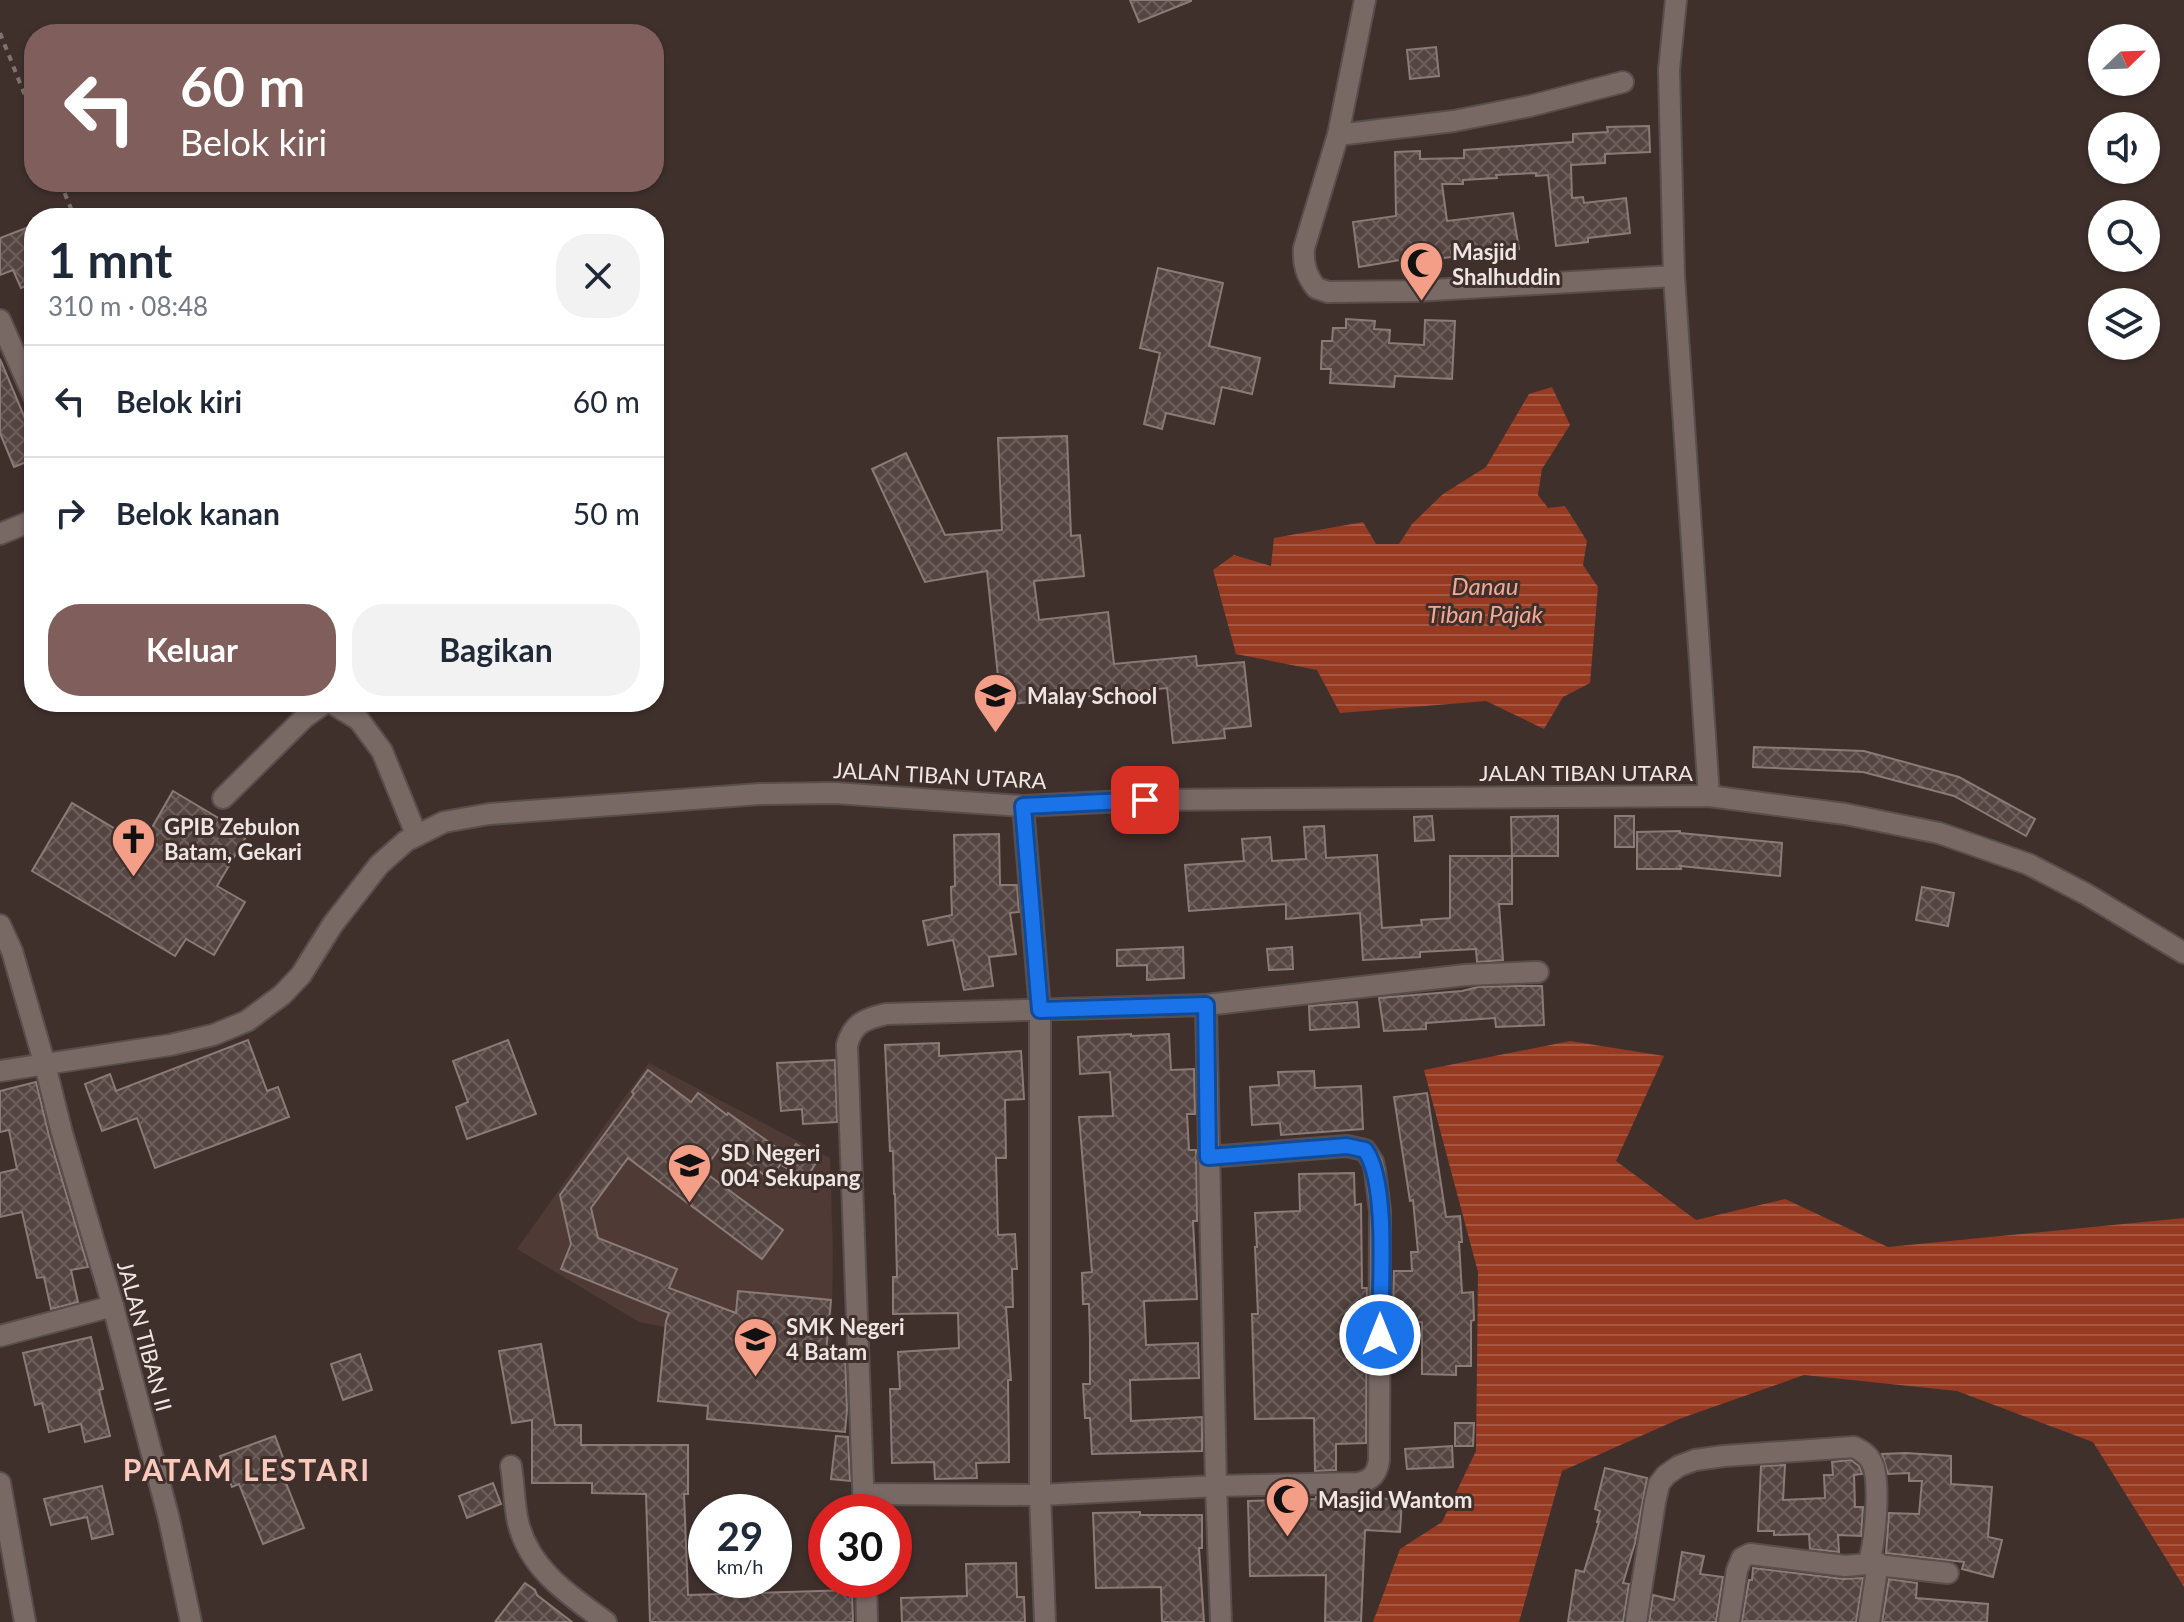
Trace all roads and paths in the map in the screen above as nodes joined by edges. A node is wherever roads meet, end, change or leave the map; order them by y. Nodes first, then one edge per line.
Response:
1 (1365, 0) edge
2 (1676, 0) edge
3 (0, 33) edge
4 (1623, 82) dead end
5 (24, 93) edge
6 (1338, 135) junction
7 (1674, 276) junction
8 (0, 320) edge
9 (24, 374) edge
10 (24, 524) edge
11 (0, 534) edge
12 (313, 712) edge
13 (345, 712) edge
14 (1709, 796) junction
15 (223, 798) dead end
16 (1023, 806) junction
17 (416, 834) junction
18 (0, 925) edge
19 (6, 953) edge
20 (2184, 953) edge
21 (1538, 972) dead end
22 (1206, 1005) junction
23 (1040, 1010) junction
24 (45, 1065) junction
25 (0, 1071) edge
26 (1208, 1157) junction
27 (113, 1306) junction
28 (0, 1336) edge
29 (511, 1466) dead end
30 (0, 1483) edge
31 (1216, 1486) junction
32 (864, 1494) edge
33 (1040, 1495) junction
34 (912, 1501) edge
35 (3, 1514) edge
36 (1873, 1564) junction
37 (1948, 1573) dead end
38 (866, 1598) edge
39 (25, 1622) edge
40 (191, 1622) edge
41 (606, 1622) edge
42 (867, 1622) edge
43 (1045, 1622) edge
44 (1221, 1622) edge
45 (1636, 1622) edge
46 (1729, 1622) edge
47 (1869, 1622) edge

1 - 6 street
2 - 7 street
3 - 5 path
4 - 6 street
6 - 7 street
7 - 14 street
8 - 9 street
10 - 11 street
12 - 15 street
13 - 17 street
14 - 16 street, JALAN TIBAN UTARA
14 - 20 street, JALAN TIBAN UTARA
16 - 17 street, JALAN TIBAN UTARA
16 - 23 street
17 - 24 street, JALAN TIBAN UTARA
18 - 19 street, JALAN TIBAN II
19 - 24 street, JALAN TIBAN II
21 - 22 street
22 - 23 street
22 - 26 street
23 - 32 street
23 - 33 street
24 - 25 street, JALAN TIBAN UTARA
24 - 27 street, JALAN TIBAN II
26 - 31 street
26 - 31 street
27 - 28 street
27 - 40 street, JALAN TIBAN II
29 - 41 street
30 - 35 street
31 - 33 street
31 - 44 street
33 - 34 street
33 - 43 street
35 - 39 street
36 - 37 street
36 - 45 street
36 - 46 street
36 - 47 street
38 - 42 street

